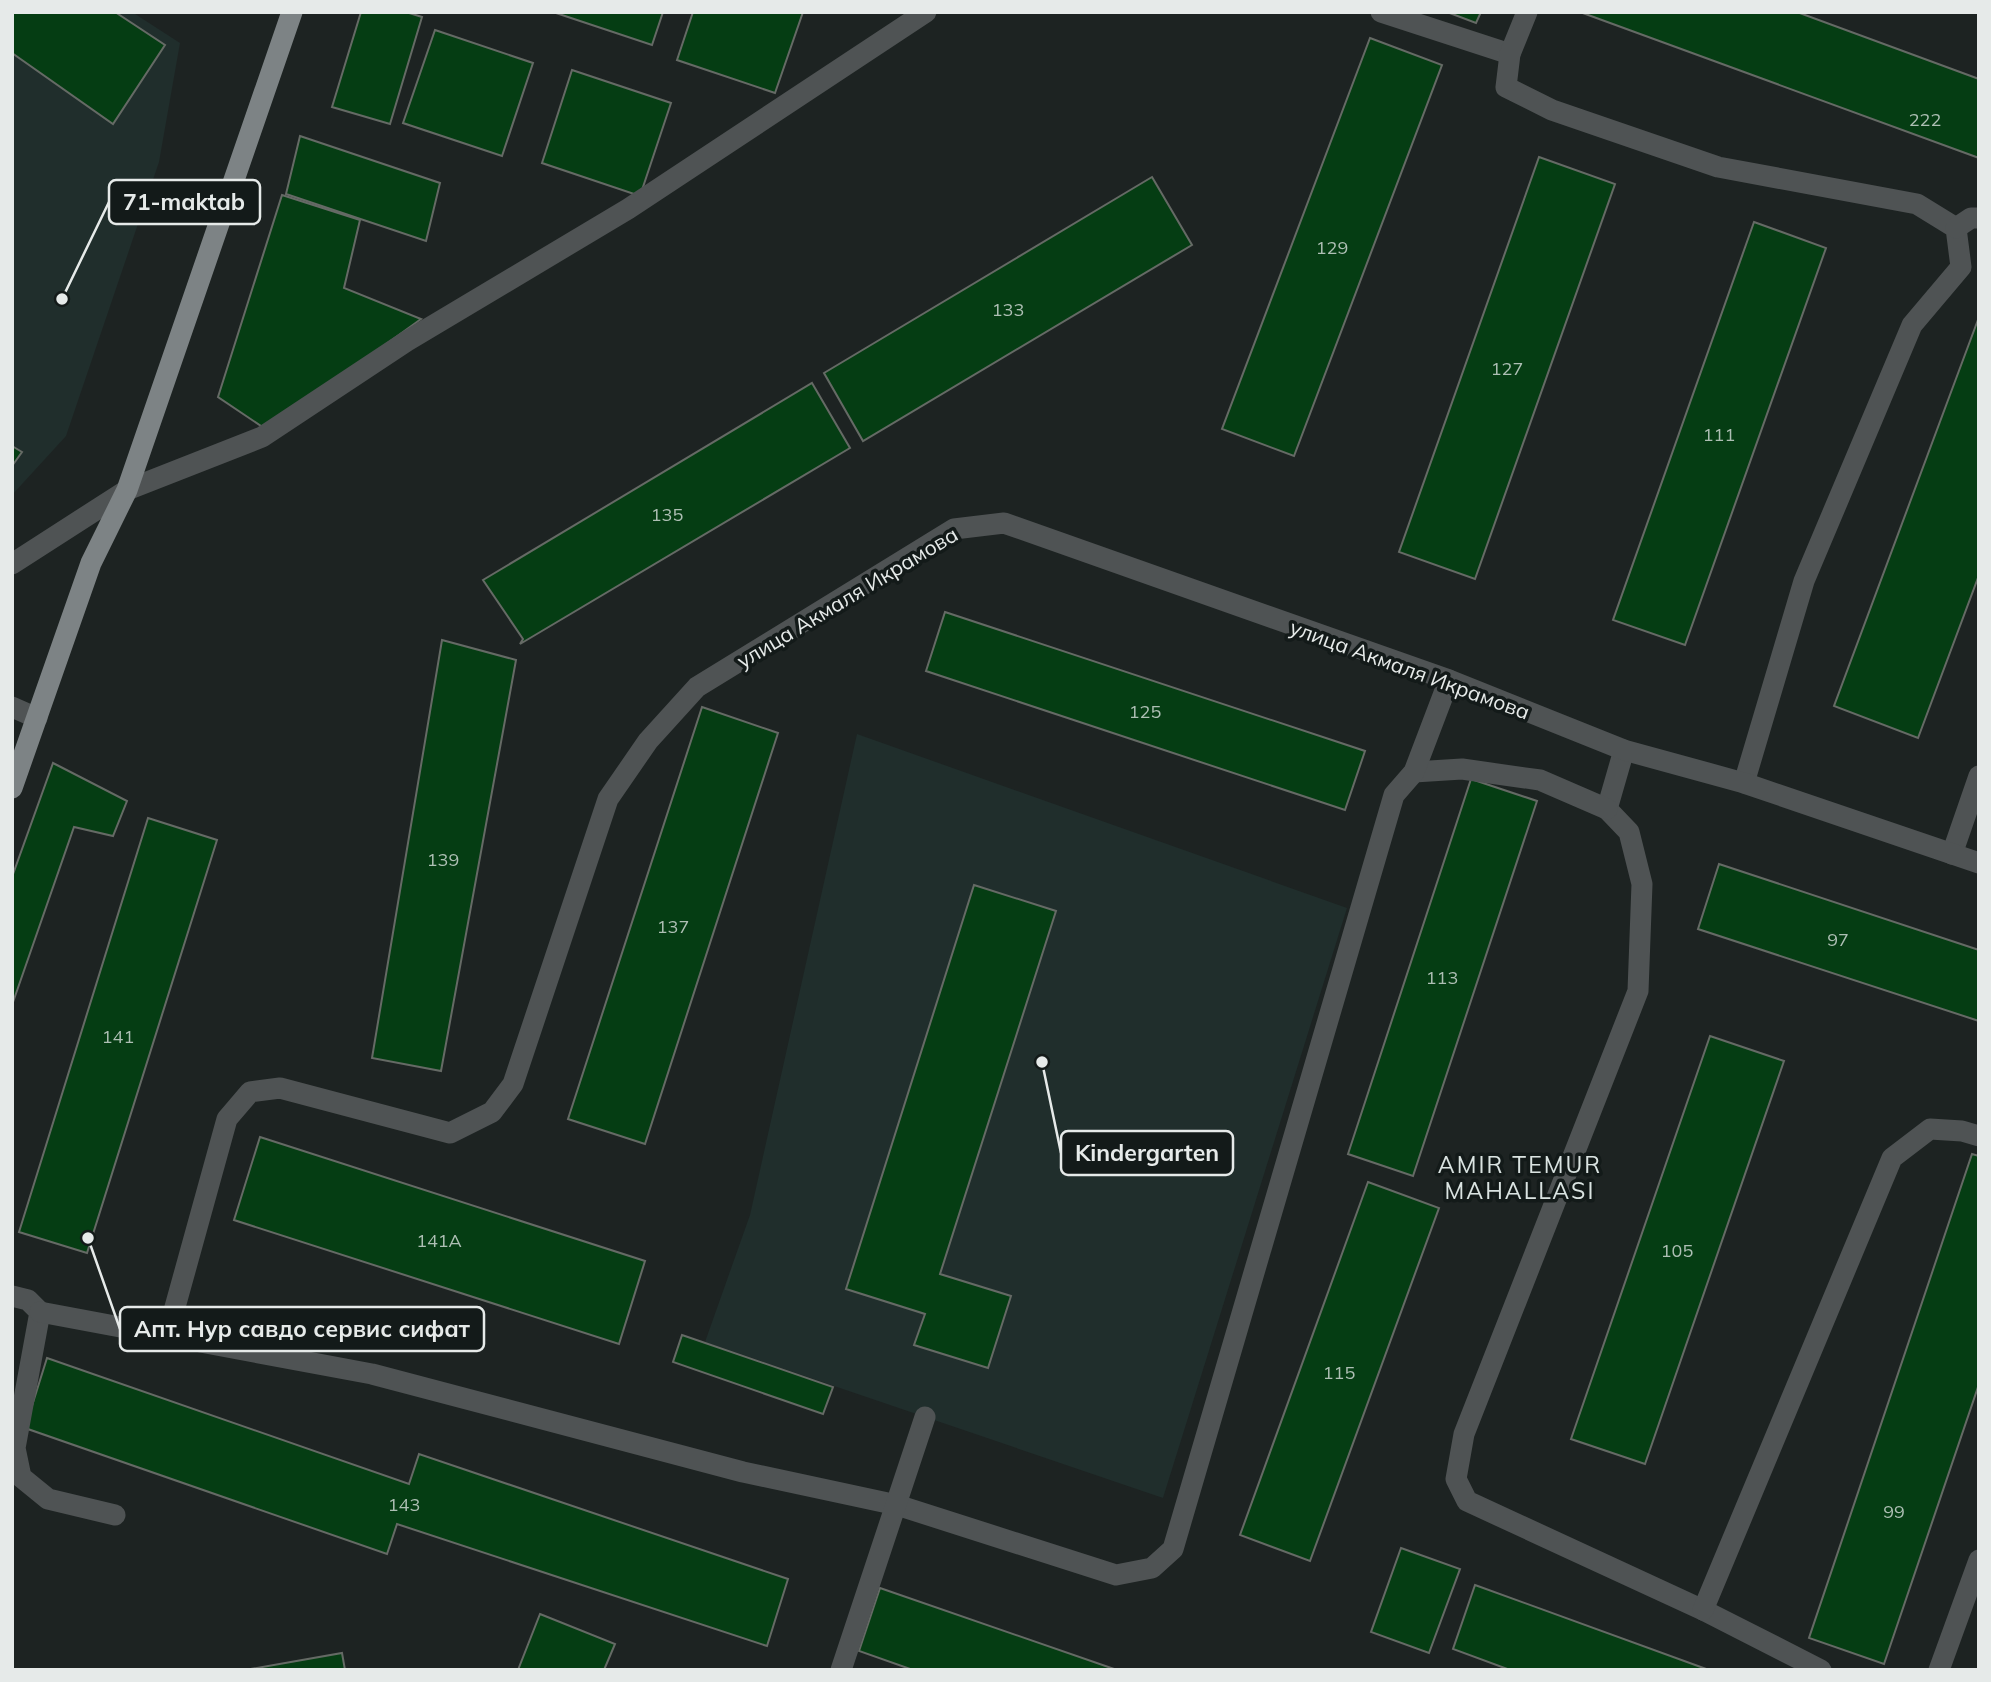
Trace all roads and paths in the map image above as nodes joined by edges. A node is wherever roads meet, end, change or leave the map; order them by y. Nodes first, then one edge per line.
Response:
1 (292, 12) edge
2 (926, 12) edge
3 (1381, 12) edge
4 (1527, 12) edge
5 (1510, 54) junction
6 (1979, 218) edge
7 (1955, 228) junction
8 (127, 490) junction
9 (12, 564) edge
10 (1449, 680) junction
11 (12, 707) edge
12 (37, 718) junction
13 (1624, 750) junction
14 (1413, 772) junction
15 (1979, 776) edge
16 (1744, 783) junction
17 (12, 788) edge
18 (1607, 809) junction
19 (1952, 854) junction
20 (1979, 863) edge
21 (1979, 1136) edge
22 (12, 1296) edge
23 (40, 1312) junction
24 (167, 1336) junction
25 (925, 1417) dead end
26 (897, 1505) junction
27 (115, 1515) dead end
28 (1979, 1560) edge
29 (1703, 1610) junction
30 (841, 1670) edge
31 (1821, 1670) edge
32 (1939, 1670) edge

1 - 8 main road
2 - 8 street
3 - 5 street
4 - 5 street
5 - 7 street
6 - 7 street
7 - 16 street
8 - 9 street
8 - 12 main road
10 - 13 street, улица Акмаля Икрамова
10 - 14 street
10 - 24 street, улица Акмаля Икрамова
11 - 12 street
12 - 17 main road
13 - 16 street, улица Акмаля Икрамова
13 - 18 street
14 - 18 street
14 - 26 street
15 - 19 street
16 - 19 street, улица Акмаля Икрамова
18 - 29 street
19 - 20 street, улица Акмаля Икрамова
21 - 29 street
22 - 23 street
23 - 24 street
23 - 27 street
24 - 26 street
25 - 26 street
26 - 30 street
28 - 32 street
29 - 31 street

